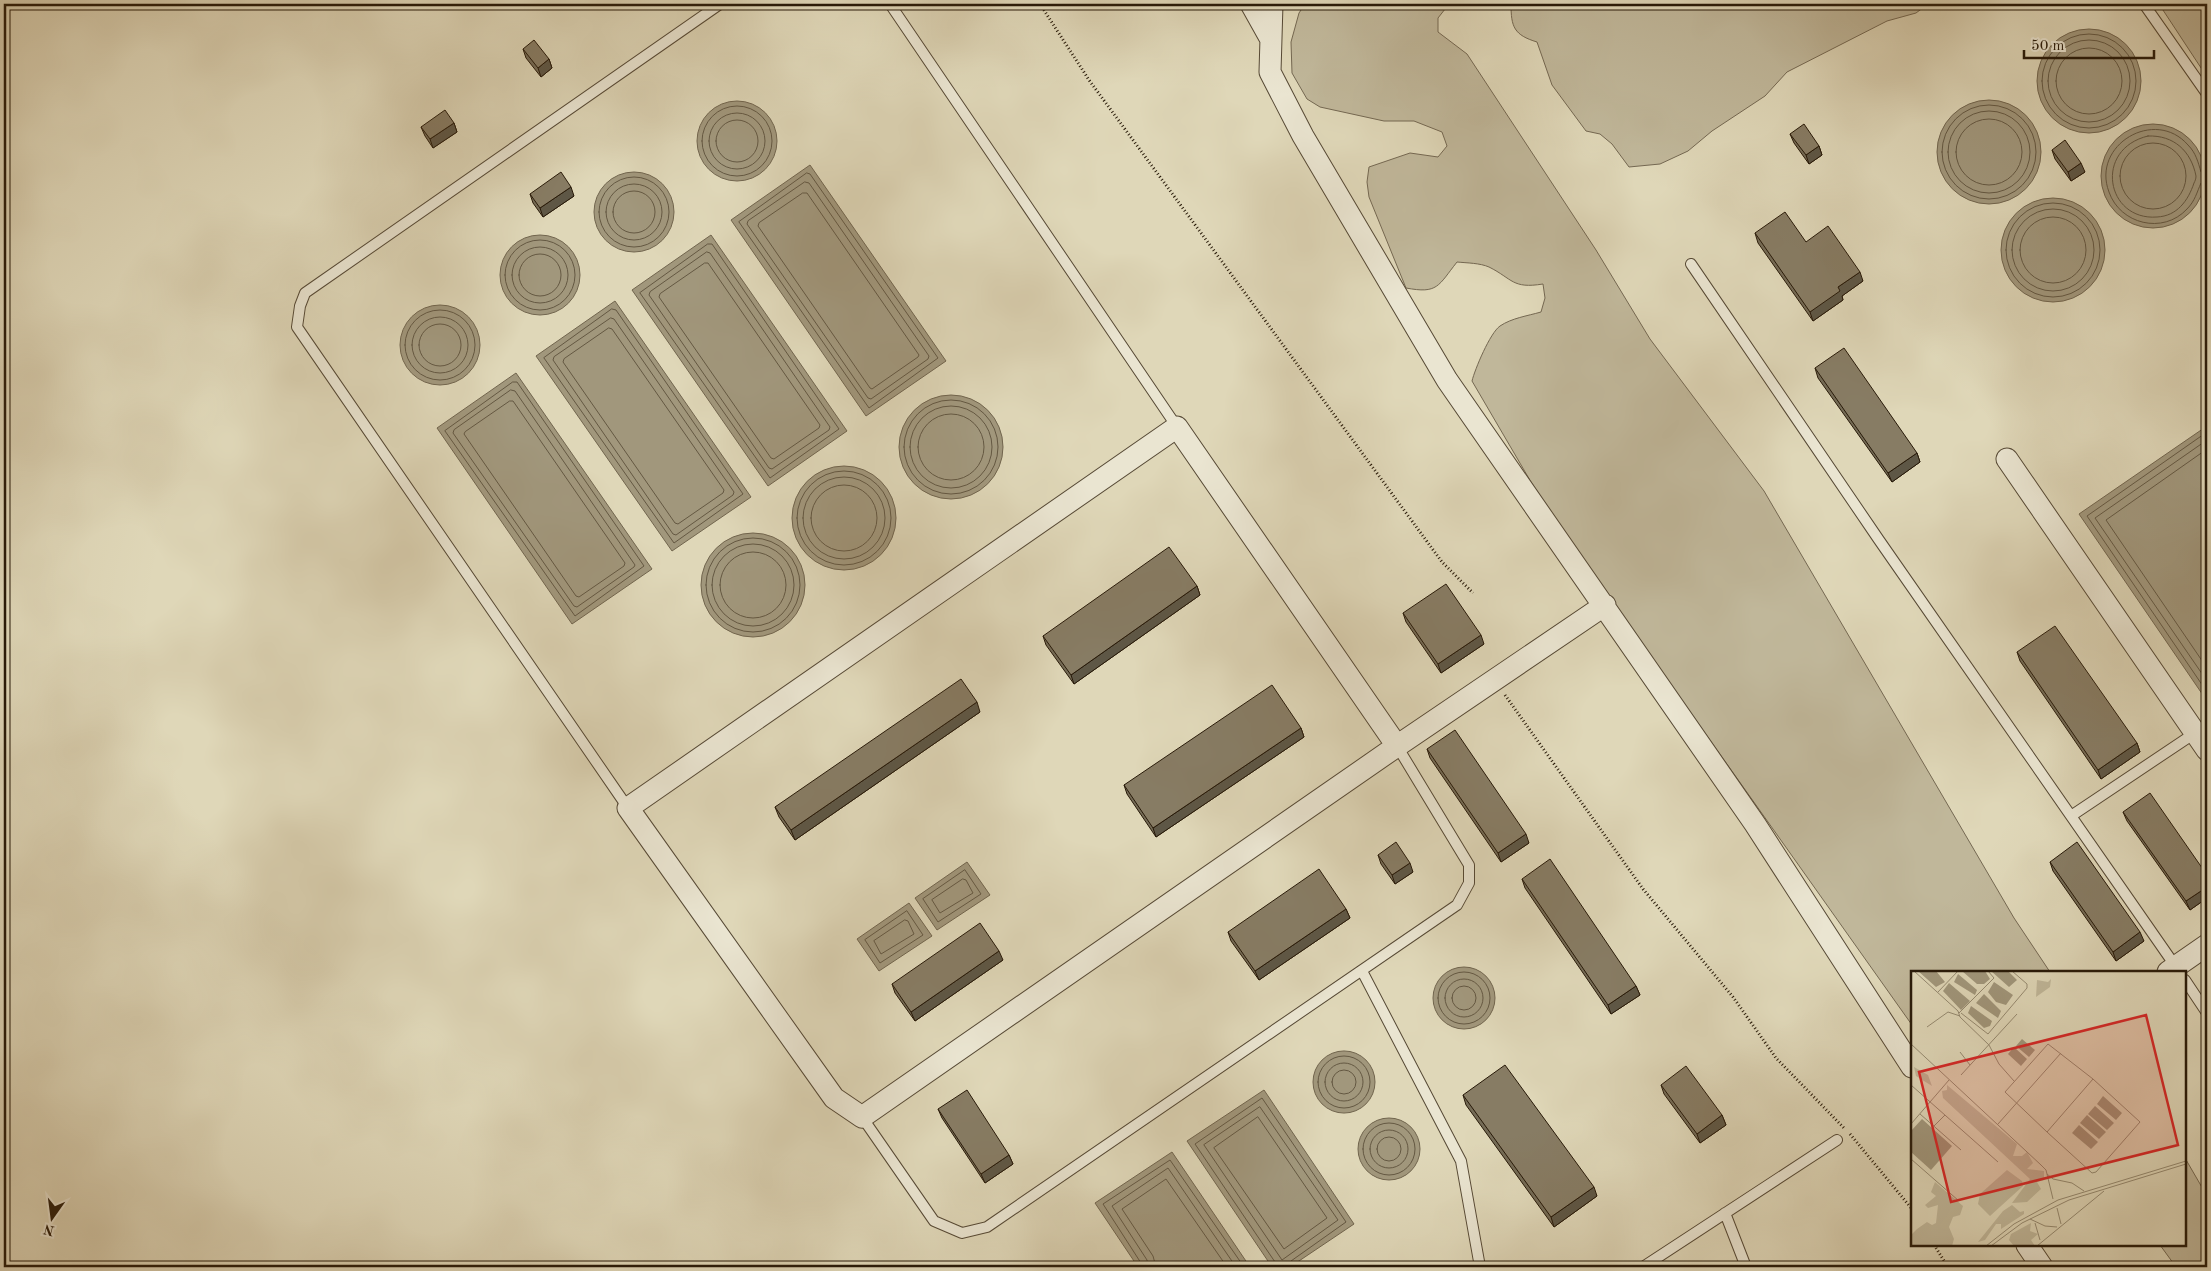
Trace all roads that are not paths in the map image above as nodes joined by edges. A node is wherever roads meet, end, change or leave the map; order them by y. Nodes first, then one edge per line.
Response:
1 (720, 4) edge
2 (890, 4) edge
3 (1250, 4) edge
4 (1272, 4) edge
5 (2144, 4) edge
6 (1270, 38) junction
7 (2207, 94) edge
8 (1691, 264) dead end
9 (1176, 427) junction
10 (2007, 459) dead end
11 (1605, 605) junction
12 (2195, 733) junction
13 (1397, 746) junction
14 (2207, 750) edge
15 (628, 808) junction
16 (2071, 816) junction
17 (2207, 945) edge
18 (1362, 971) junction
19 (2176, 971) edge
20 (2179, 971) edge
21 (2186, 985) edge
22 (2207, 1013) edge
23 (1911, 1065) edge
24 (862, 1117) junction
25 (1837, 1140) dead end
26 (1725, 1213) junction
27 (2028, 1246) edge
28 (1480, 1267) edge
29 (1643, 1267) edge
30 (1746, 1267) edge
31 (2042, 1267) edge

1 - 15 lane
2 - 9 lane
3 - 6 street
4 - 6 street
5 - 7 lane
6 - 11 street
8 - 16 lane
9 - 13 street
9 - 15 street
10 - 12 street
11 - 13 street
11 - 23 street
12 - 14 street
12 - 16 lane
13 - 18 lane
13 - 24 street
15 - 24 street
16 - 19 lane
17 - 20 street
18 - 24 lane
18 - 28 lane
21 - 22 lane
25 - 26 lane
26 - 29 lane
26 - 30 lane
27 - 31 street

